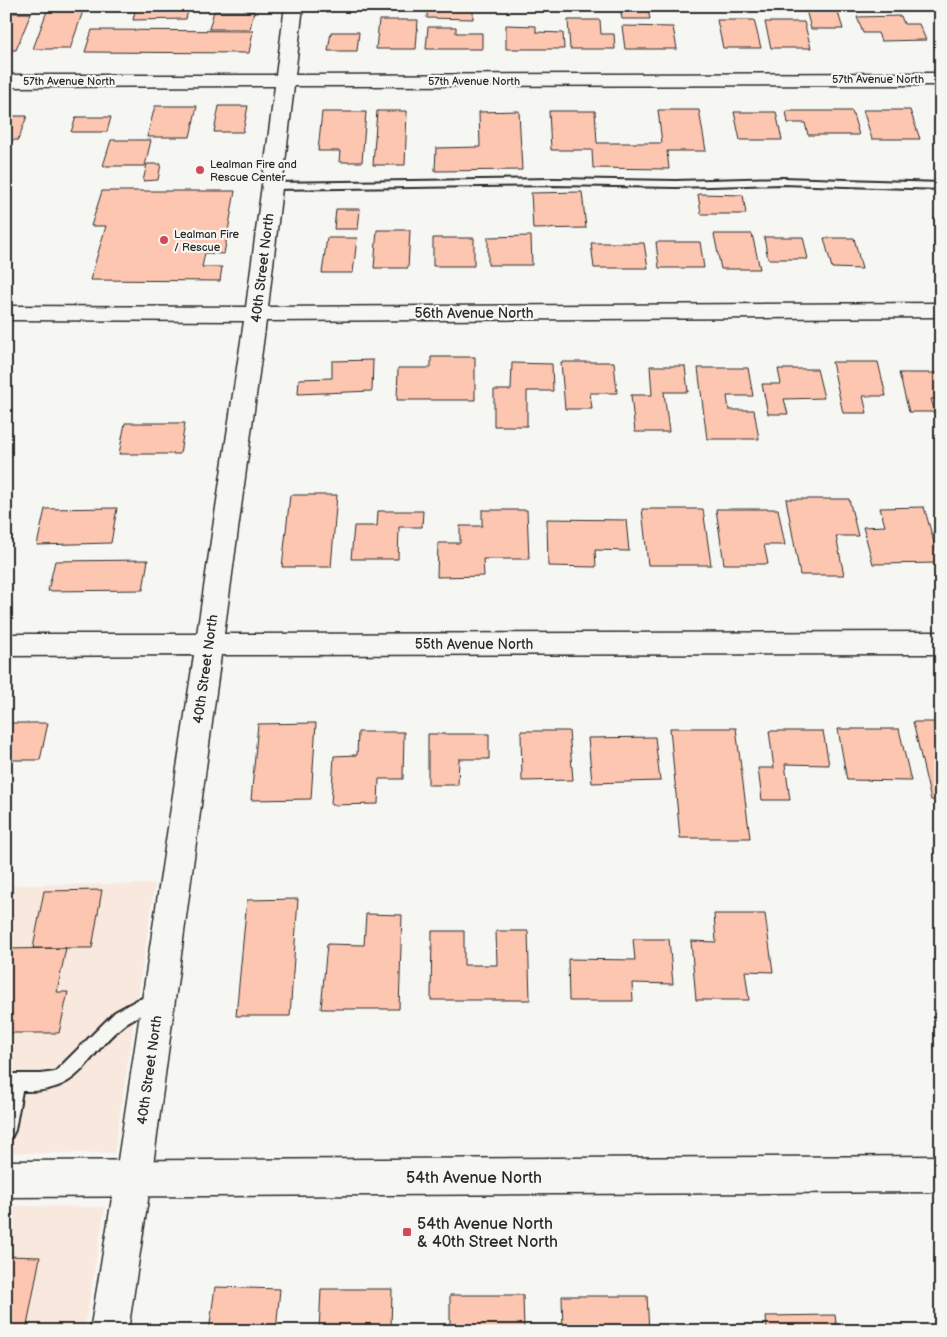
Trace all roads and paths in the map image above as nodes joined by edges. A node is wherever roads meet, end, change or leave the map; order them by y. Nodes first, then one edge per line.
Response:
1 (294, 6) edge
2 (941, 79) edge
3 (6, 81) edge
4 (285, 82) junction
5 (272, 186) junction
6 (941, 186) edge
7 (941, 310) edge
8 (6, 313) edge
9 (256, 314) junction
10 (941, 643) edge
11 (6, 645) edge
12 (208, 645) junction
13 (159, 1001) junction
14 (10, 1082) edge
15 (6, 1130) edge
16 (941, 1174) edge
17 (6, 1179) edge
18 (133, 1180) junction
19 (109, 1331) edge

1 - 4 street, 40th Street North
2 - 4 street, 57th Avenue North
3 - 4 street, 57th Avenue North
4 - 5 street, 40th Street North
5 - 6 lane
5 - 9 street, 40th Street North
7 - 9 street, 56th Avenue North
8 - 9 street, 56th Avenue North
9 - 12 street, 40th Street North
10 - 12 street, 55th Avenue North
11 - 12 street, 55th Avenue North
12 - 13 street, 40th Street North
13 - 14 lane
13 - 18 street, 40th Street North
14 - 15 lane
16 - 18 street, 54th Avenue North
17 - 18 street, 54th Avenue North
18 - 19 street, 40th Street North

